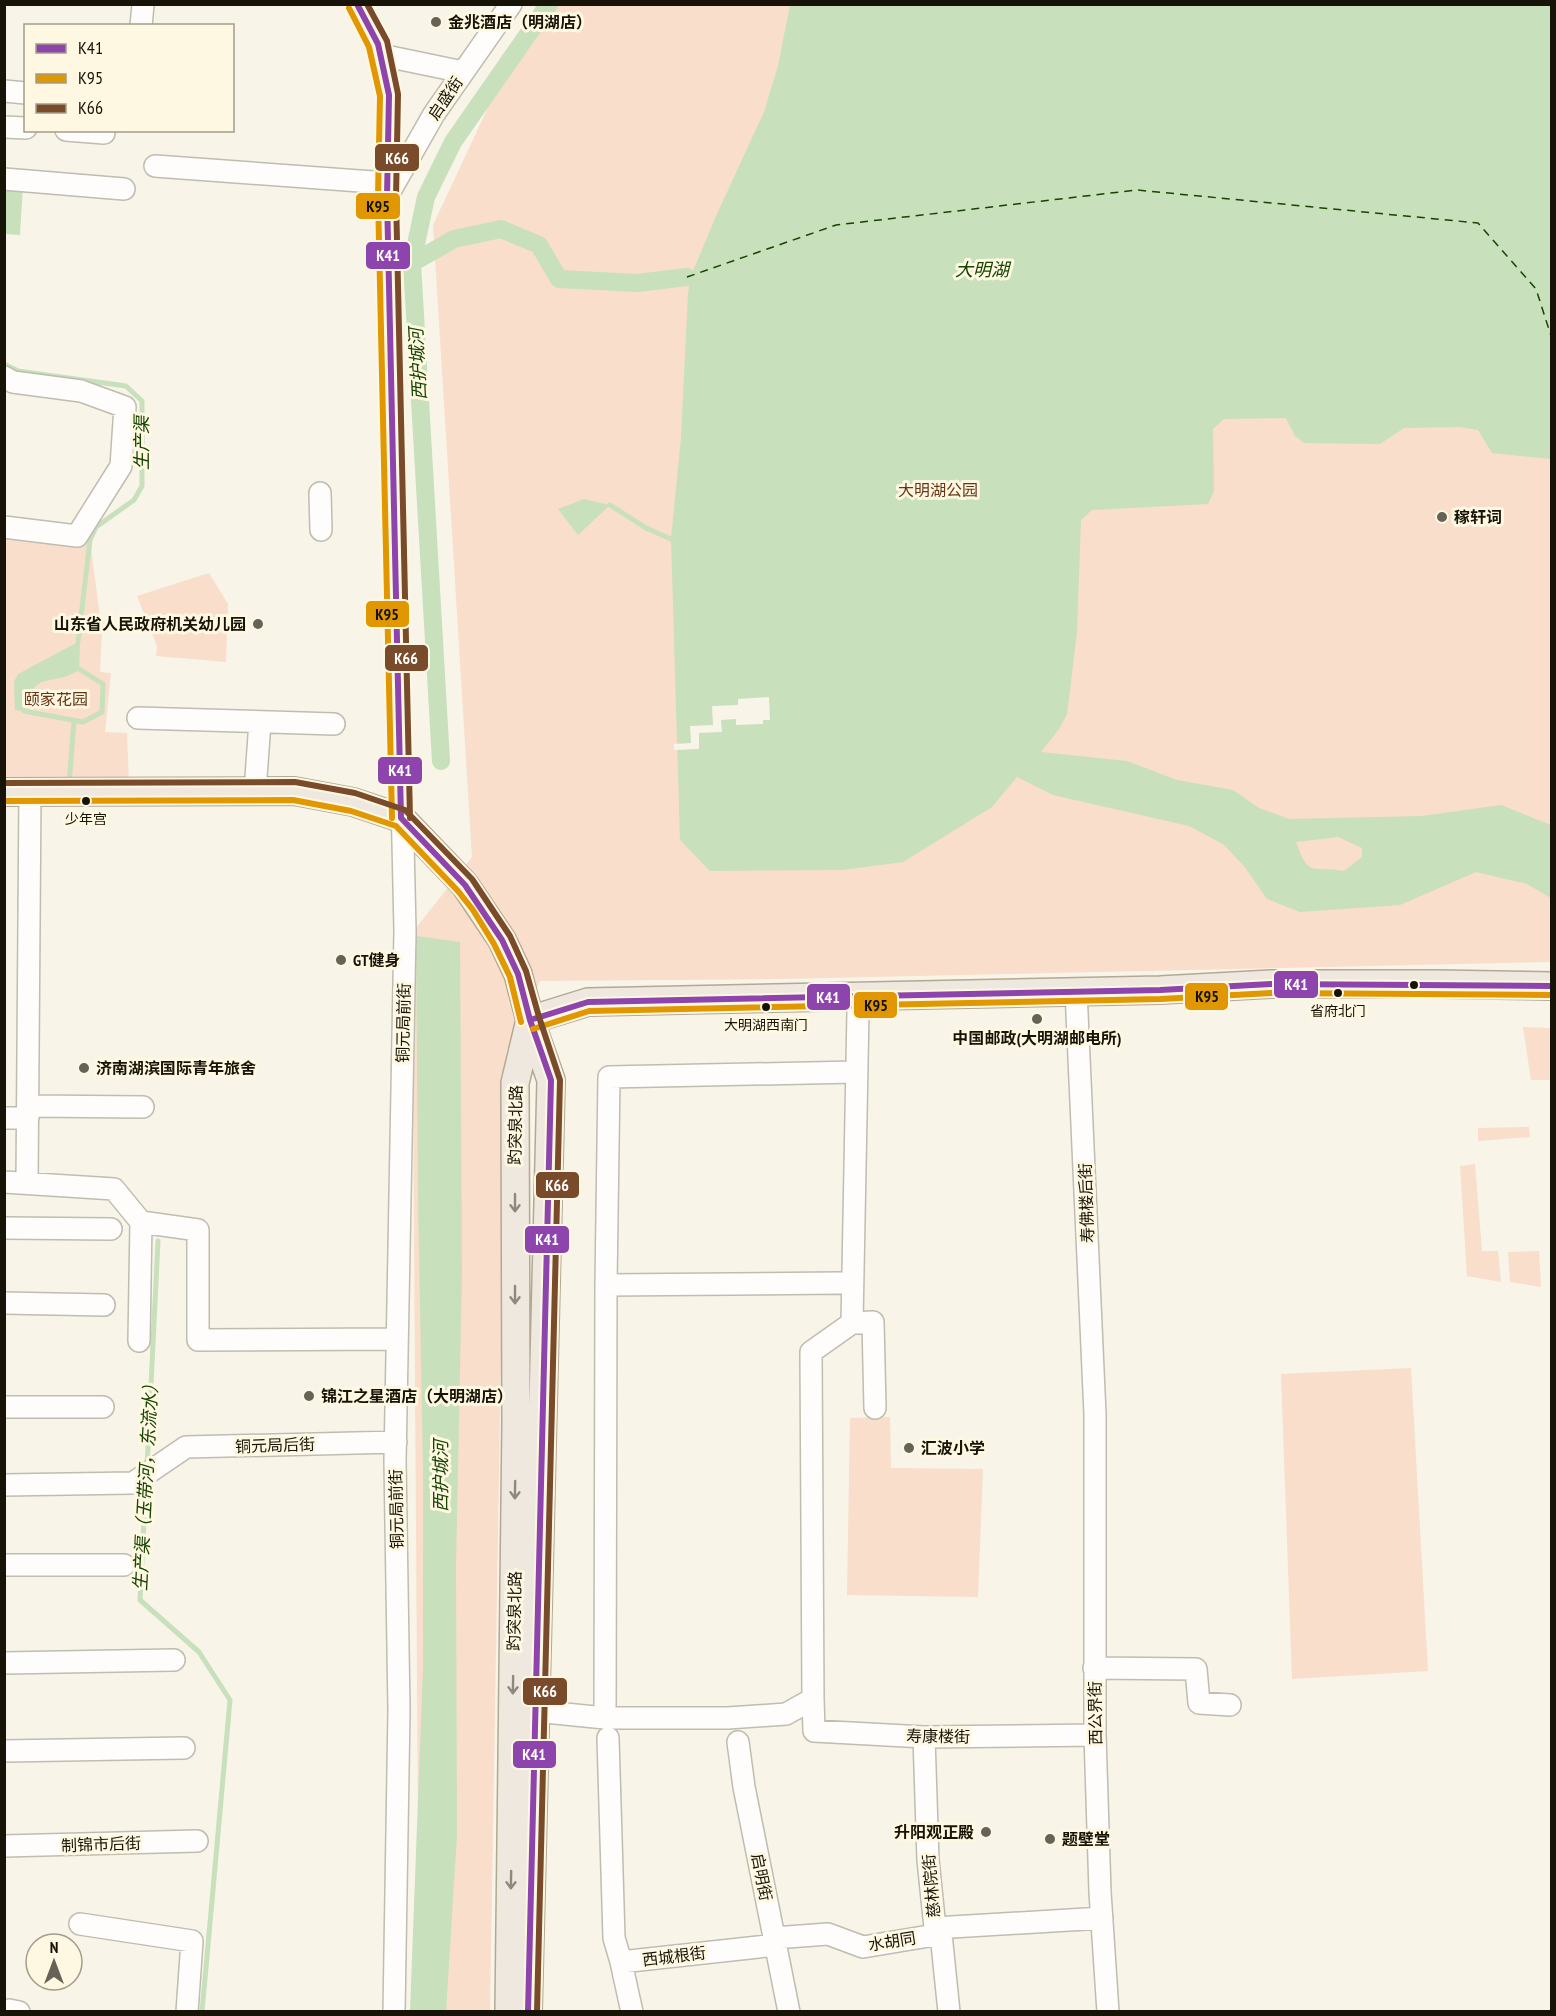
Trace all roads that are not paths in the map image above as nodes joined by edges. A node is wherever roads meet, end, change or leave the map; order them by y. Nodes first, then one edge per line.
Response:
1 (128, 4) edge
2 (357, 4) edge
3 (511, 4) edge
4 (143, 5) edge
5 (141, 24) edge
6 (381, 55) junction
7 (464, 72) junction
8 (4, 91) edge
9 (24, 93) edge
10 (4, 127) edge
11 (24, 128) edge
12 (91, 132) edge
13 (104, 133) dead end
14 (155, 166) dead end
15 (4, 179) edge
16 (124, 189) dead end
17 (387, 190) junction
18 (4, 377) edge
19 (320, 493) dead end
20 (4, 527) edge
21 (321, 530) dead end
22 (138, 717) dead end
23 (260, 722) junction
24 (334, 724) dead end
25 (255, 790) junction
26 (17, 791) edge
27 (401, 818) junction
28 (1551, 986) edge
29 (1077, 998) junction
30 (1551, 1001) edge
31 (858, 1011) junction
32 (530, 1020) junction
33 (856, 1072) junction
34 (143, 1107) dead end
35 (28, 1112) junction
36 (4, 1118) edge
37 (4, 1182) edge
38 (27, 1183) junction
39 (141, 1222) junction
40 (4, 1228) edge
41 (111, 1230) dead end
42 (841, 1283) dead end
43 (606, 1285) junction
44 (4, 1303) edge
45 (104, 1305) dead end
46 (852, 1323) junction
47 (397, 1339) junction
48 (139, 1341) dead end
49 (4, 1407) edge
50 (103, 1407) dead end
51 (875, 1408) dead end
52 (1095, 1414) joint
53 (396, 1442) junction
54 (4, 1485) edge
55 (4, 1564) edge
56 (124, 1565) dead end
57 (174, 1660) dead end
58 (4, 1663) edge
59 (1094, 1668) junction
60 (813, 1699) junction
61 (1230, 1705) dead end
62 (535, 1711) junction
63 (607, 1728) junction
64 (1095, 1735) junction
65 (924, 1737) junction
66 (738, 1742) dead end
67 (184, 1748) dead end
68 (4, 1751) edge
69 (196, 1841) dead end
70 (4, 1846) edge
71 (1102, 1918) junction
72 (80, 1924) dead end
73 (938, 1931) junction
74 (775, 1942) junction
75 (622, 1965) junction
76 (187, 2012) edge
77 (394, 2012) edge
78 (509, 2012) edge
79 (528, 2012) edge
80 (632, 2012) edge
81 (789, 2012) edge
82 (949, 2012) edge
83 (1108, 2012) edge

1 - 4 street
2 - 6 street, 铜元局前街
3 - 7 street, 启盛街
4 - 5 street
6 - 7 street
6 - 17 street, 铜元局前街
7 - 17 street, 启盛街
8 - 9 street
10 - 11 street
12 - 13 street
14 - 17 street
15 - 16 street
17 - 27 street, 铜元局前街
18 - 20 street
19 - 21 street
22 - 23 street
23 - 24 street
23 - 25 street
25 - 26 main road
25 - 27 main road
26 - 35 street
27 - 32 main road
27 - 47 street, 铜元局前街
28 - 29 main road
29 - 30 main road
29 - 31 main road
29 - 32 main road
29 - 52 street, 寿佛楼后街
31 - 32 main road
31 - 33 street
32 - 62 main road, 趵突泉北路
32 -> 78 main road, 趵突泉北路
33 - 43 street
33 - 46 street
34 - 35 street
35 - 36 street
35 - 38 street
37 - 38 street
38 - 39 street
39 - 47 street
39 - 48 street
40 - 41 street
42 - 43 street
43 - 63 street
44 - 45 street
46 - 51 street
46 - 60 street
47 - 53 street, 铜元局前街
49 - 50 street
52 - 59 street, 西公界街
53 - 54 street, 铜元局后街
53 - 77 street, 铜元局前街
55 - 56 street
57 - 58 street
59 - 61 street
59 - 64 street, 西公界街
60 - 63 street
60 - 65 street, 寿康楼街
62 - 63 street
62 - 79 main road, 趵突泉北路
63 - 75 street
64 - 65 street, 寿康楼街
64 - 71 street, 西公界街
65 - 73 street, 慈林院街
66 - 74 street, 启明街
67 - 68 street
69 - 70 street, 制锦市后街
71 - 73 street, 慈林院街
71 - 83 street, 西公界街
72 - 76 street
73 - 74 street, 水胡同
73 - 82 street, 慈林院街
74 - 75 street, 西城根街
74 - 81 street, 启明街
75 - 80 street, 西城根街

